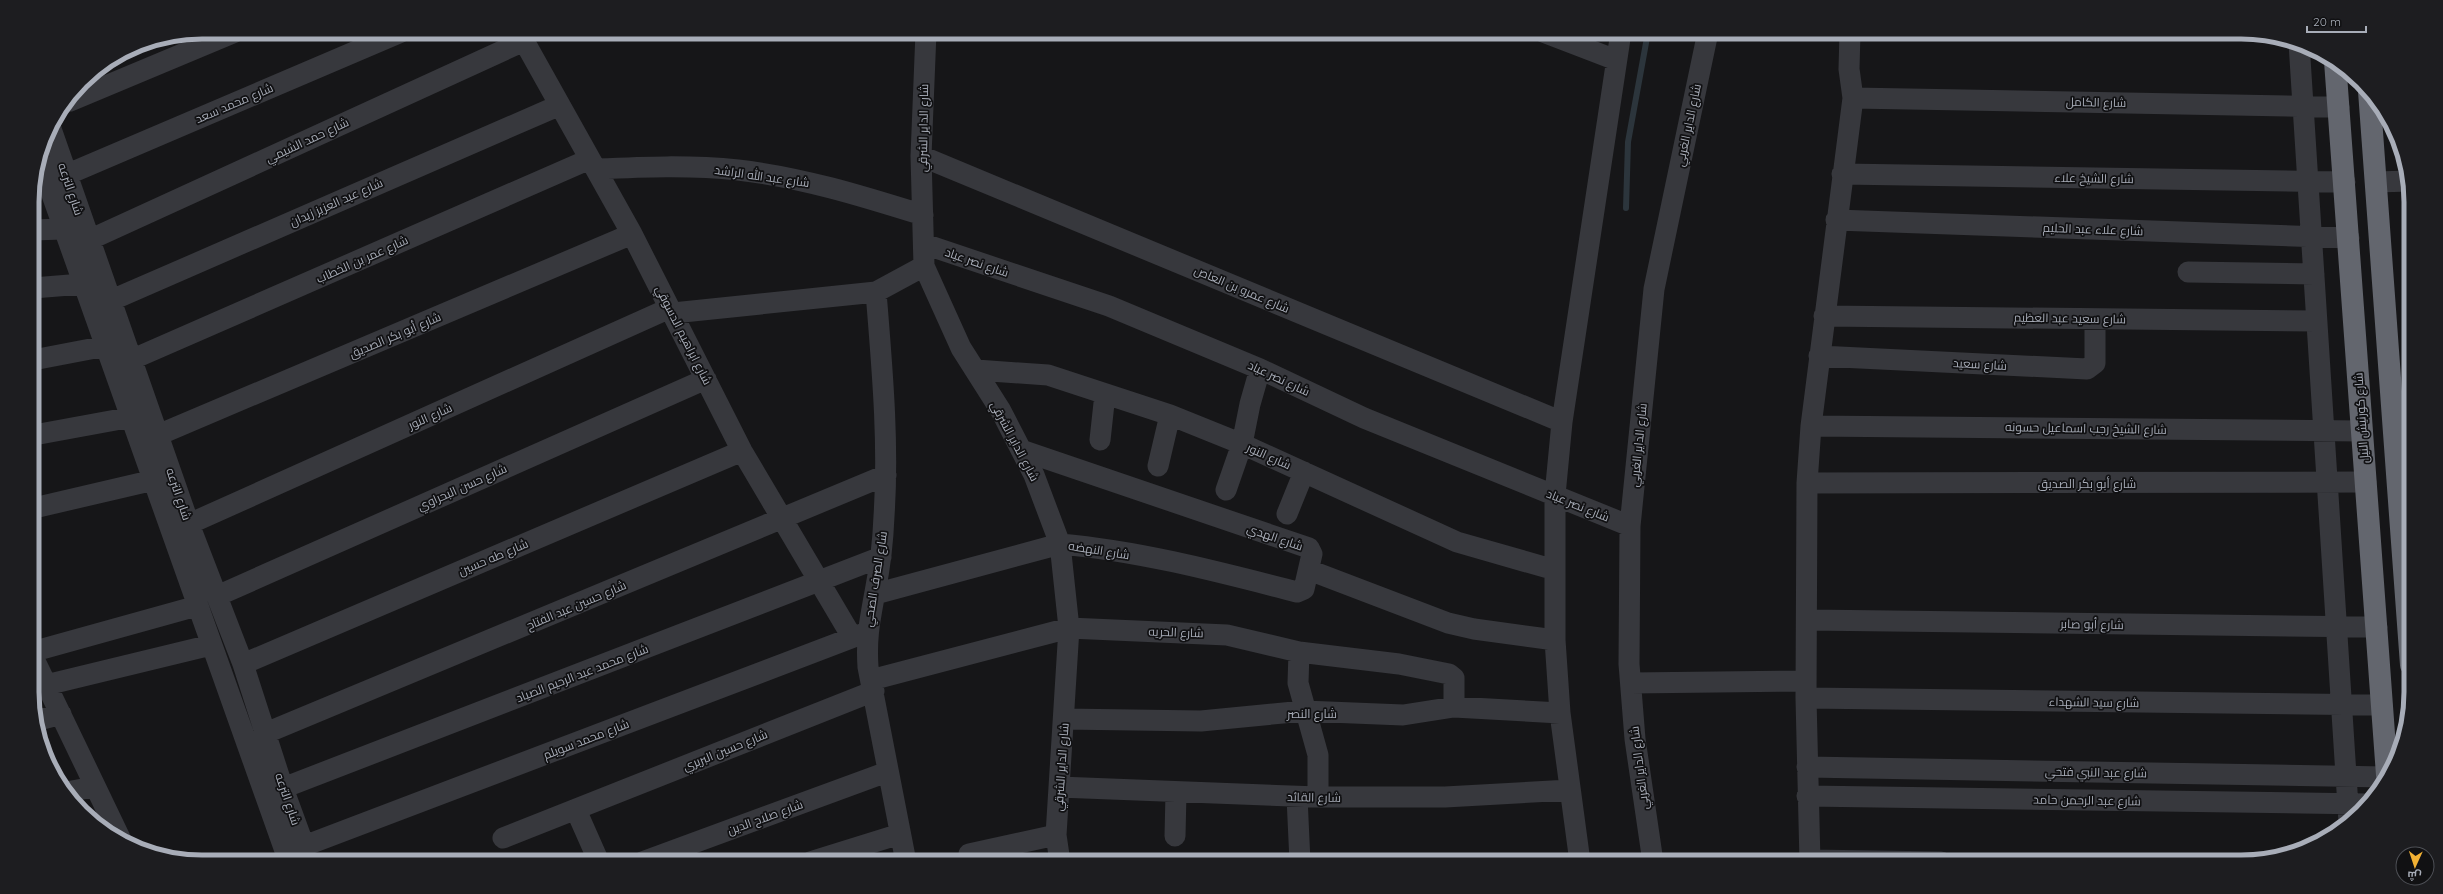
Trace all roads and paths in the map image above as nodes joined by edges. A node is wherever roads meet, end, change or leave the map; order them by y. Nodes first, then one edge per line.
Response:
1 (218, 39) edge
2 (385, 39) edge
3 (515, 39) edge
4 (523, 39) edge
5 (926, 39) edge
6 (1562, 39) edge
7 (1620, 39) edge
8 (1707, 39) edge
9 (1850, 39) edge
10 (2299, 50) edge
11 (1616, 60) junction
12 (2336, 70) edge
13 (77, 98) edge
14 (1853, 98) junction
15 (2370, 103) edge
16 (560, 105) junction
17 (2303, 106) junction
18 (2339, 107) junction
19 (53, 136) edge
20 (921, 156) junction
21 (593, 164) junction
22 (41, 173) edge
23 (1842, 174) junction
24 (66, 175) junction
25 (2308, 181) junction
26 (2403, 181) edge
27 (2345, 182) junction
28 (2376, 182) junction
29 (923, 215) junction
30 (1836, 220) junction
31 (63, 229) junction
32 (39, 230) edge
33 (632, 234) junction
34 (2311, 237) junction
35 (2349, 238) junction
36 (89, 240) junction
37 (924, 244) junction
38 (924, 266) junction
39 (2188, 272) dead end
40 (2314, 274) junction
41 (82, 284) junction
42 (39, 288) edge
43 (876, 292) junction
44 (112, 300) junction
45 (671, 310) junction
46 (1824, 316) junction
47 (2095, 319) junction
48 (2316, 321) junction
49 (106, 346) junction
50 (1819, 356) junction
51 (39, 359) edge
52 (133, 360) junction
53 (1260, 369) junction
54 (976, 370) junction
55 (706, 379) junction
56 (1106, 394) junction
57 (1170, 415) junction
58 (132, 417) junction
59 (1562, 422) junction
60 (1810, 426) junction
61 (2323, 431) junction
62 (2362, 431) junction
63 (39, 434) edge
64 (158, 435) junction
65 (1100, 440) dead end
66 (1242, 444) junction
67 (1021, 450) junction
68 (742, 451) junction
69 (1158, 466) dead end
70 (1304, 472) junction
71 (886, 475) junction
72 (154, 480) junction
73 (2326, 482) junction
74 (2366, 482) junction
75 (1808, 483) junction
76 (1226, 490) dead end
77 (1555, 495) junction
78 (39, 507) edge
79 (1287, 514) dead end
80 (782, 520) junction
81 (189, 524) junction
82 (1630, 526) junction
83 (1060, 544) junction
84 (881, 557) junction
85 (2404, 568) edge
86 (1309, 570) junction
87 (1555, 570) junction
88 (819, 582) junction
89 (875, 594) junction
90 (217, 596) junction
91 (197, 606) junction
92 (1808, 620) junction
93 (2336, 627) junction
94 (2376, 627) junction
95 (1069, 628) junction
96 (859, 635) junction
97 (1555, 640) junction
98 (211, 645) junction
99 (39, 650) edge
100 (1299, 652) junction
101 (243, 664) junction
102 (39, 669) edge
103 (1631, 683) junction
104 (46, 684) junction
105 (872, 685) junction
106 (1806, 689) junction
107 (2341, 705) junction
108 (2382, 705) junction
109 (1454, 707) junction
110 (1304, 711) junction
111 (1560, 712) junction
112 (61, 714) junction
113 (41, 719) edge
114 (1064, 719) junction
115 (266, 733) junction
116 (1807, 767) junction
117 (2385, 767) edge
118 (887, 772) junction
119 (2346, 776) junction
120 (2380, 776) edge
121 (94, 787) junction
122 (1059, 787) junction
123 (283, 788) junction
124 (1570, 790) junction
125 (73, 791) edge
126 (1176, 792) junction
127 (1807, 796) junction
128 (1297, 797) junction
129 (1318, 797) junction
130 (2355, 808) edge
131 (576, 810) junction
132 (2353, 810) edge
133 (116, 829) edge
134 (900, 834) junction
135 (1056, 835) junction
136 (1175, 836) dead end
137 (502, 838) dead end
138 (307, 854) edge
139 (969, 854) dead end
140 (286, 855) edge
141 (597, 855) edge
142 (661, 855) edge
143 (832, 855) edge
144 (904, 855) edge
145 (1059, 855) edge
146 (1300, 855) edge
147 (1574, 855) edge
148 (1652, 855) edge
149 (1810, 855) edge

1 - 13 street
2 - 24 street, شارع محمد سعد
3 - 36 street, شارع حمد الشيمي
4 - 16 street, شارع ابراهيم الدسوقي
5 - 20 street, شارع الداير الشرقي
6 - 11 street
7 - 11 street
8 - 82 street, شارع الداير الغربي
9 - 14 street
10 - 17 street
11 - 59 street
12 - 18 highway, شارع كورنيش النيل
14 - 17 street, شارع الكامل
14 - 23 street
15 - 28 highway
16 - 21 street, شارع ابراهيم الدسوقي
16 - 44 street, شارع عبد العزيز زيدان
17 - 18 street, شارع الكامل
17 - 25 street
18 - 27 highway, شارع كورنيش النيل
19 - 24 street, شارع الترعه
20 - 29 street, شارع الداير الشرقي
20 - 59 street, شارع عمرو بن العاص
21 - 29 street, شارع عبد الله الراشد
21 - 33 street, شارع ابراهيم الدسوقي
21 - 52 street, شارع عمر بن الخطاب
22 - 31 street, شارع الترعه
23 - 25 street, شارع الشيخ علاء
23 - 30 street
24 - 36 street, شارع الترعه
25 - 27 street, شارع الشيخ علاء
25 - 34 street
26 - 28 street
27 - 35 highway, شارع كورنيش النيل
28 - 85 highway
29 - 37 street, شارع الداير الشرقي
30 - 34 street, شارع علاء عبد الحليم
30 - 46 street
31 - 32 street
31 - 41 street, شارع الترعه
33 - 45 street, شارع ابراهيم الدسوقي
33 - 64 street, شارع أبو بكر الصديق
34 - 35 street, شارع علاء عبد الحليم
34 - 40 street
35 - 62 highway, شارع كورنيش النيل
36 - 44 street, شارع الترعه
37 - 38 street, شارع الداير الشرقي
37 - 53 street, شارع نصر عياد
38 - 43 street
38 - 54 street, شارع الداير الشرقي
39 - 40 street
40 - 48 street
41 - 42 street
41 - 49 street, شارع الترعه
43 - 45 street, شارع النور
43 - 71 street, شارع الصرف الصحي
44 - 52 street, شارع الترعه
45 - 55 street, شارع ابراهيم الدسوقي
45 - 81 street, شارع النور
46 - 47 street, شارع سعيد عبد العظيم
46 - 50 street
47 - 48 street, شارع سعيد عبد العظيم
47 - 50 street, شارع سعيد
48 - 61 street
49 - 51 street
49 - 58 street, شارع الترعه
50 - 60 street
52 - 64 street, شارع الترعه
53 - 66 street
53 - 77 street, شارع نصر عياد
54 - 56 street, شارع النور
54 - 67 street, شارع الداير الشرقي
55 - 68 street, شارع ابراهيم الدسوقي
55 - 90 street, شارع حسن البحراوي
56 - 57 street, شارع النور
56 - 65 street
57 - 66 street, شارع النور
57 - 69 street
58 - 63 street
58 - 72 street, شارع الترعه
59 - 77 street
60 - 61 street, شارع الشيخ رجب اسماعيل حسونه
60 - 75 street
61 - 62 street, شارع الشيخ رجب اسماعيل حسونه
61 - 73 street
62 - 74 highway, شارع كورنيش النيل
64 - 81 street, شارع الترعه
66 - 70 street, شارع النور
66 - 76 street
67 - 83 street, شارع الداير الشرقي
67 - 86 street, شارع الهدي
68 - 80 street, شارع ابراهيم الدسوقي
68 - 101 street, شارع طه حسين
70 - 79 street
70 - 87 street, شارع النور
71 - 80 street, شارع حسين عبد الفتاح
71 - 84 street, شارع الصرف الصحي
72 - 78 street
72 - 91 street, شارع الترعه
73 - 74 street, شارع أبو بكر الصديق
73 - 75 street, شارع أبو بكر الصديق
73 - 93 street
74 - 94 highway, شارع كورنيش النيل
75 - 92 street
77 - 82 street, شارع نصر عياد
77 - 87 street
80 - 88 street, شارع ابراهيم الدسوقي
80 - 115 street, شارع حسين عبد الفتاح
81 - 90 street, شارع الترعه
82 - 103 street, شارع الداير الغربي
83 - 86 street, شارع النهضه
83 - 89 street, شارع النهضه
83 - 95 street, شارع الداير الشرقي
84 - 88 street, شارع محمد عبد الرحيم الصياد
84 - 89 street, شارع الصرف الصحي
86 - 97 street
87 - 97 street
88 - 96 street, شارع ابراهيم الدسوقي
88 - 123 street, شارع محمد عبد الرحيم الصياد
89 - 96 street, شارع الصرف الصحي
90 - 101 street, شارع الترعه
91 - 98 street, شارع الترعه
91 - 99 street
92 - 93 street, شارع أبو صابر
92 - 106 street
93 - 94 street, شارع أبو صابر
93 - 107 street
94 - 108 highway, شارع كورنيش النيل
95 - 100 street, شارع الحريه
95 - 105 street, شارع الحريه
95 - 114 street, شارع الداير الشرقي
96 - 105 street, شارع الصرف الصحي
96 - 138 street, شارع محمد سويلم
97 - 111 street
98 - 104 street
98 - 140 street, شارع الترعه
100 - 109 street, شارع الحريه
100 - 110 street
101 - 115 street, شارع الترعه
102 - 104 street
103 - 106 street, شارع سيد الشهداء
103 - 148 street, شارع الداير الغربي
104 - 112 street
105 - 118 street, شارع الصرف الصحي
105 - 131 street, شارع حسين البربري
106 - 107 street, شارع سيد الشهداء
106 - 116 street
107 - 108 street, شارع سيد الشهداء
107 - 119 street
108 - 117 highway, شارع كورنيش النيل
109 - 110 street, شارع النصر
109 - 111 street, شارع النصر
110 - 114 street, شارع النصر
110 - 129 street
111 - 124 street
112 - 113 street
112 - 121 street
114 - 122 street, شارع الداير الشرقي
115 - 123 street, شارع الترعه
116 - 119 street, شارع عبد النبي فتحي
116 - 127 street
118 - 134 street, شارع الصرف الصحي
118 - 142 street, شارع صلاح الدين
119 - 120 street, شارع عبد النبي فتحي
119 - 130 street
121 - 125 street
121 - 133 street
122 - 126 street, شارع القائد
122 - 135 street, شارع الداير الشرقي
123 - 138 street, شارع الترعه
124 - 129 street, شارع القائد
124 - 147 street
126 - 128 street, شارع القائد
126 - 136 street
127 - 132 street, شارع عبد الرحمن حامد
127 - 149 street
128 - 129 street, شارع القائد
128 - 146 street
131 - 137 street, شارع حسين البربري
131 - 141 street
134 - 143 street
134 - 144 street, شارع الصرف الصحي
135 - 139 street
135 - 145 street, شارع الداير الشرقي

